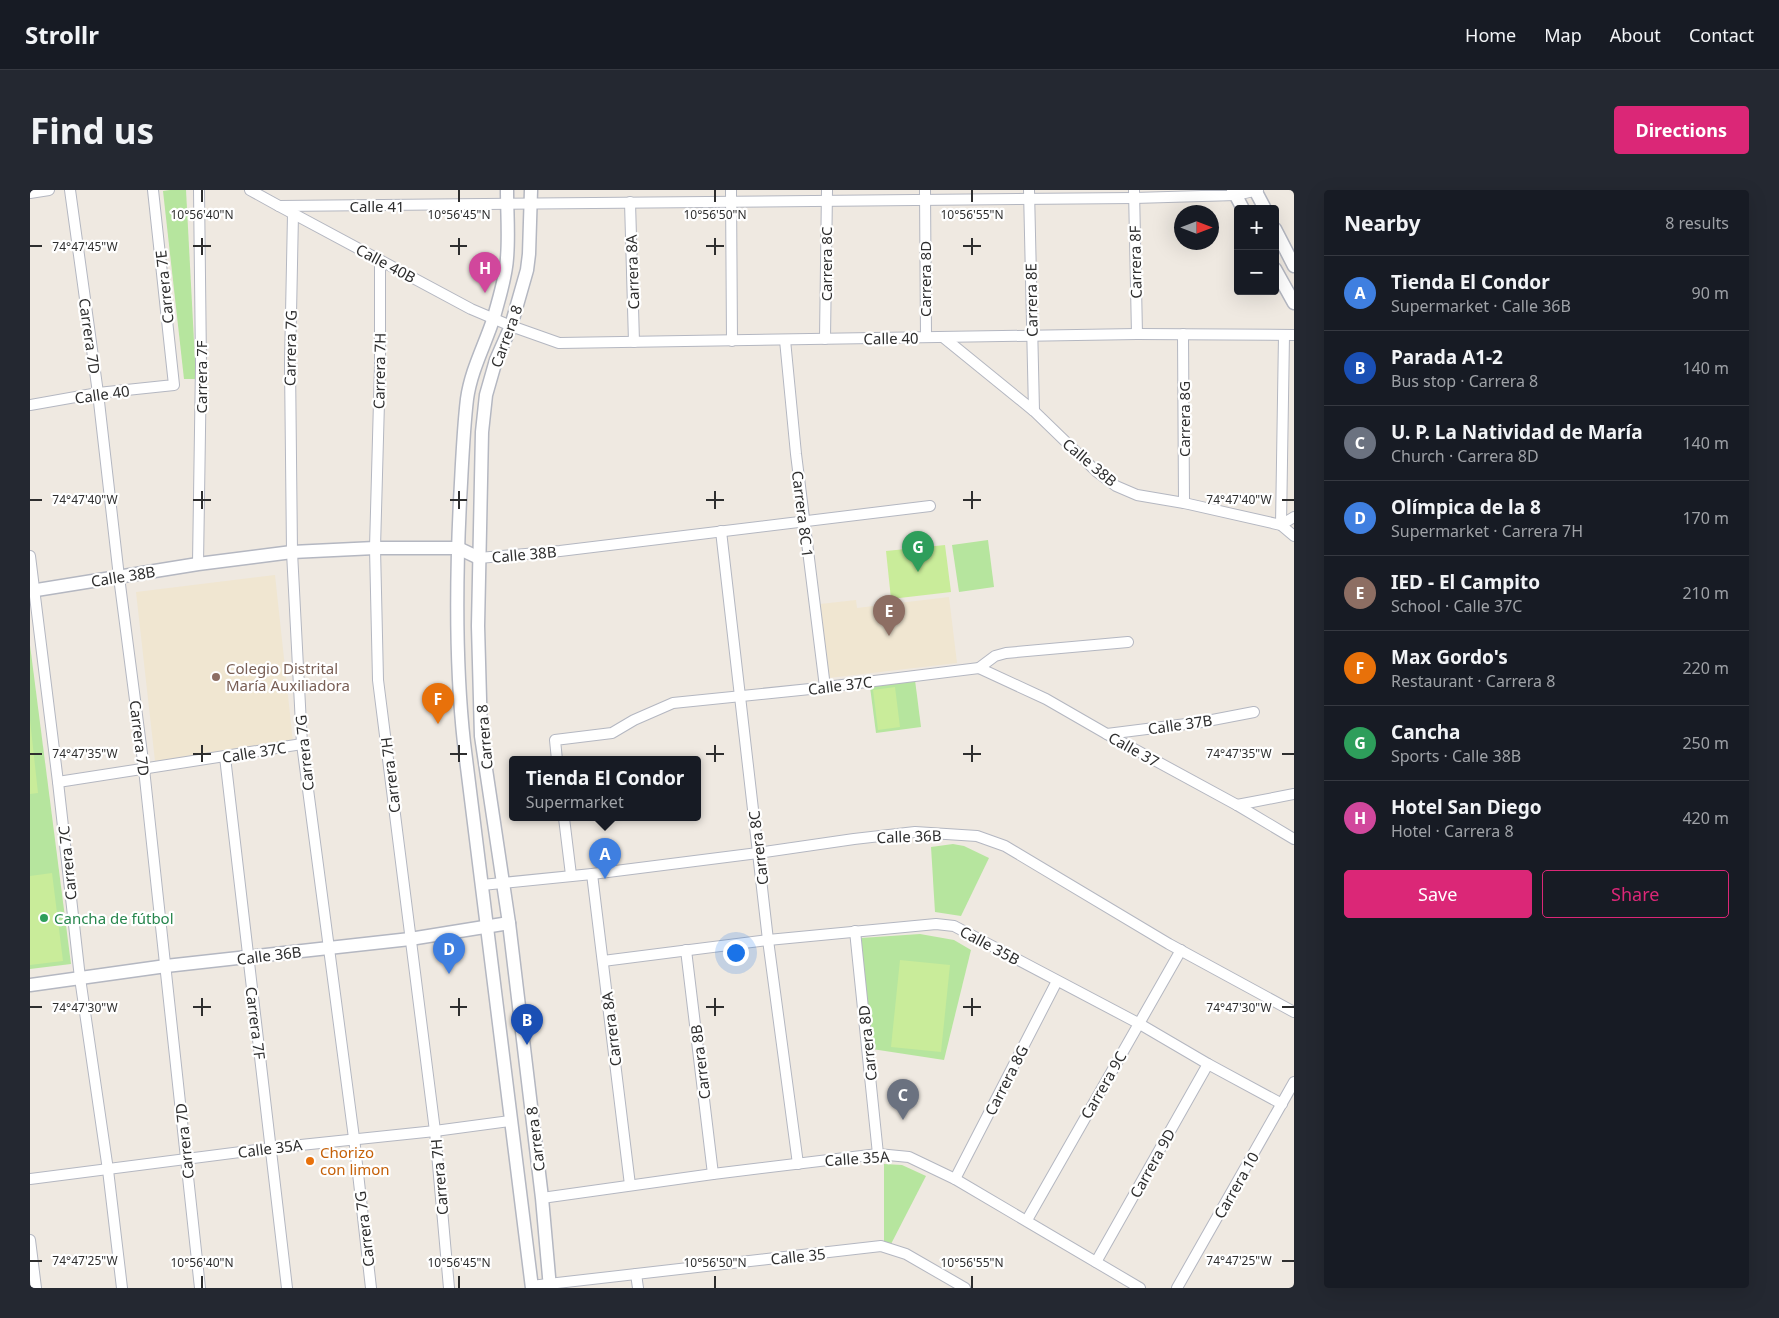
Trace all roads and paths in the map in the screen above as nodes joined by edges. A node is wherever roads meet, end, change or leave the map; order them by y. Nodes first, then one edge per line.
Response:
1 (49, 190) edge
2 (70, 190) edge
3 (154, 190) edge
4 (199, 190) edge
5 (250, 190) edge
6 (507, 190) edge
7 (531, 190) edge
8 (731, 190) edge
9 (827, 190) edge
10 (1256, 190) edge
11 (30, 193) edge
12 (1234, 193) edge
13 (1029, 194) edge
14 (1134, 194) edge
15 (925, 195) edge
16 (630, 202) junction
17 (827, 202) junction
18 (732, 203) junction
19 (531, 204) junction
20 (507, 205) junction
21 (1241, 205) edge
22 (1263, 205) edge
23 (279, 206) junction
24 (293, 214) junction
25 (1279, 237) edge
26 (380, 260) junction
27 (1294, 266) edge
28 (1279, 276) edge
29 (1294, 303) edge
30 (493, 318) junction
31 (511, 326) junction
32 (1137, 334) junction
33 (1183, 334) junction
34 (1289, 335) edge
35 (1032, 336) junction
36 (926, 337) junction
37 (943, 337) junction
38 (826, 339) junction
39 (785, 340) junction
40 (732, 341) junction
41 (634, 342) junction
42 (174, 384) joint
43 (98, 393) junction
44 (30, 405) edge
45 (1034, 411) junction
46 (1184, 503) junction
47 (930, 506) dead end
48 (1294, 517) edge
49 (804, 520) junction
50 (1281, 525) junction
51 (721, 531) junction
52 (1294, 536) edge
53 (375, 548) junction
54 (458, 548) junction
55 (292, 552) junction
56 (30, 556) edge
57 (478, 558) junction
58 (198, 564) junction
59 (119, 577) junction
60 (32, 591) edge
61 (1128, 642) dead end
62 (979, 668) junction
63 (825, 687) junction
64 (740, 696) junction
65 (1254, 712) dead end
66 (1107, 734) junction
67 (302, 744) junction
68 (557, 756) edge
69 (225, 757) junction
70 (144, 769) junction
71 (58, 782) junction
72 (1294, 794) edge
73 (1237, 805) junction
74 (564, 821) edge
75 (1294, 839) edge
76 (758, 853) junction
77 (592, 874) junction
78 (571, 875) junction
79 (503, 882) junction
80 (482, 885) junction
81 (509, 923) junction
82 (487, 927) junction
83 (855, 932) junction
84 (410, 939) junction
85 (768, 940) junction
86 (328, 948) junction
87 (686, 950) junction
88 (1181, 950) junction
89 (248, 957) junction
90 (603, 960) junction
91 (166, 966) junction
92 (80, 978) junction
93 (1057, 981) junction
94 (30, 985) edge
95 (1294, 1012) edge
96 (1138, 1023) junction
97 (1208, 1064) junction
98 (1294, 1082) edge
99 (1282, 1104) junction
100 (510, 1121) junction
101 (435, 1131) junction
102 (354, 1138) junction
103 (272, 1148) junction
104 (878, 1154) junction
105 (186, 1159) junction
106 (798, 1164) junction
107 (108, 1170) junction
108 (713, 1174) junction
109 (30, 1178) edge
110 (955, 1179) junction
111 (630, 1185) junction
112 (542, 1198) junction
113 (1027, 1220) junction
114 (30, 1240) edge
115 (1096, 1262) junction
116 (636, 1274) junction
117 (550, 1286) edge
118 (532, 1287) edge
119 (36, 1288) edge
120 (122, 1288) edge
121 (200, 1288) edge
122 (287, 1288) edge
123 (371, 1288) edge
124 (449, 1288) edge
125 (638, 1288) edge
126 (965, 1288) edge
127 (1140, 1288) edge
128 (1177, 1288) edge

1 - 11 street
2 - 43 street, Carrera 7D
3 - 42 street, Carrera 7E
4 - 58 street, Carrera 7F
5 - 23 street, Calle 41
6 - 20 street, Carrera 8
7 - 19 street, Carrera 8
8 - 18 street
9 - 17 street, Carrera 8C
10 - 12 street, Calle 41
10 - 22 street
12 - 14 street, Calle 41
12 - 21 street
13 - 14 street, Calle 41
13 - 15 street, Calle 41
13 - 35 street, Carrera 8E
14 - 32 street, Carrera 8F
15 - 17 street, Calle 41
15 - 36 street, Carrera 8D
16 - 18 street, Calle 41
16 - 19 street, Calle 41
16 - 41 street, Carrera 8A
17 - 18 street, Calle 41
17 - 38 street, Carrera 8C
18 - 40 street
19 - 20 street, Calle 41
19 - 31 street, Carrera 8
20 - 23 street, Calle 41
20 - 30 street, Carrera 8
23 - 24 street, Calle 40B
24 - 26 street, Calle 40B
24 - 55 street, Carrera 7G
25 - 27 street
26 - 30 street, Calle 40B
26 - 53 street, Carrera 7H
28 - 29 street
30 - 31 street, Calle 40
30 - 54 street, Carrera 8
31 - 41 street, Calle 40
31 - 57 street, Carrera 8
32 - 33 street, Calle 40
32 - 35 street, Calle 40
33 - 34 street, Calle 40
33 - 46 street, Carrera 8G
34 - 50 street
35 - 37 street, Calle 40
35 - 45 street, Carrera 8E
36 - 37 street, Calle 40
36 - 38 street, Calle 40
37 - 45 street, Calle 38B
38 - 39 street, Calle 40
39 - 40 street, Calle 40
39 - 49 street, Carrera 8C 1
40 - 41 street, Calle 40
42 - 43 street, Calle 40
43 - 44 street, Calle 40
43 - 59 street, Carrera 7D
45 - 46 street, Calle 38B
46 - 50 street, Calle 38B
47 - 49 street, Calle 38B
48 - 50 street
49 - 51 street, Calle 38B
49 - 63 street, Carrera 8C 1
50 - 52 street, Calle 38B
51 - 57 street, Calle 38B
51 - 64 street, Carrera 8C
53 - 54 street, Calle 38B
53 - 55 street, Calle 38B
53 - 84 street, Carrera 7H
54 - 57 street, Calle 38B
54 - 80 street, Carrera 8
55 - 58 street, Calle 38B
55 - 67 street, Carrera 7G
56 - 60 street, Carrera 7C
57 - 79 street, Carrera 8
58 - 59 street, Calle 38B
59 - 60 street, Calle 38B
59 - 70 street, Carrera 7D
60 - 71 street, Carrera 7C
61 - 62 street, Calle 37C
62 - 63 street, Calle 37C
62 - 66 street, Calle 37
63 - 64 street, Calle 37C
64 - 68 street, Calle 37C
64 - 76 street, Carrera 8C
65 - 66 street, Calle 37B
66 - 73 street, Calle 37
67 - 69 street, Calle 37C
67 - 86 street, Carrera 7G
69 - 70 street, Calle 37C
69 - 89 street, Carrera 7F
70 - 71 street, Calle 37C
70 - 91 street, Carrera 7D
71 - 92 street, Carrera 7C
72 - 73 street
73 - 75 street, Calle 37
74 - 78 street
76 - 77 street, Calle 36B
76 - 85 street, Carrera 8C
76 - 88 street, Calle 36B
77 - 78 street, Calle 36B
77 - 90 street, Carrera 8A
78 - 79 street, Calle 36B
79 - 80 street, Calle 36B
79 - 81 street, Carrera 8
80 - 82 street, Carrera 8
81 - 82 street, Calle 36B
81 - 112 street, Carrera 8
82 - 84 street, Calle 36B
82 - 100 street, Carrera 8
83 - 85 street, Calle 35B
83 - 93 street, Calle 35B
83 - 104 street, Carrera 8D
84 - 86 street, Calle 36B
84 - 101 street, Carrera 7H
85 - 87 street, Calle 35B
85 - 106 street, Carrera 8C
86 - 89 street, Calle 36B
86 - 102 street, Carrera 7G
87 - 90 street, Calle 35B
87 - 108 street, Carrera 8B
88 - 95 street, Calle 36B
88 - 96 street, Carrera 9C
89 - 91 street, Calle 36B
89 - 103 street, Carrera 7F
90 - 111 street, Carrera 8A
91 - 92 street, Calle 36B
91 - 105 street, Carrera 7D
92 - 94 street, Calle 36B
92 - 107 street, Carrera 7C
93 - 96 street, Calle 35B
93 - 110 street, Carrera 8G
96 - 97 street, Calle 35B
96 - 113 street, Carrera 9C
97 - 99 street, Calle 35B
97 - 115 street, Carrera 9D
98 - 99 street, Carrera 10
99 - 128 street, Carrera 10
100 - 101 street, Calle 35A
100 - 118 street, Carrera 8
101 - 102 street, Calle 35A
101 - 124 street, Carrera 7H
102 - 103 street, Calle 35A
102 - 123 street, Carrera 7G
103 - 105 street, Calle 35A
103 - 122 street, Carrera 7F
104 - 106 street, Calle 35A
104 - 110 street, Calle 35A
105 - 107 street, Calle 35A
105 - 121 street, Carrera 7D
106 - 108 street, Calle 35A
107 - 109 street, Calle 35A
107 - 120 street, Carrera 7C
108 - 111 street, Calle 35A
110 - 113 street, Calle 35A
111 - 112 street, Calle 35A
112 - 117 street, Carrera 8
113 - 115 street, Calle 35A
114 - 119 street
115 - 127 street, Calle 35A
116 - 117 street, Calle 35
116 - 125 street
116 - 126 street, Calle 35
117 - 118 street, Calle 35

